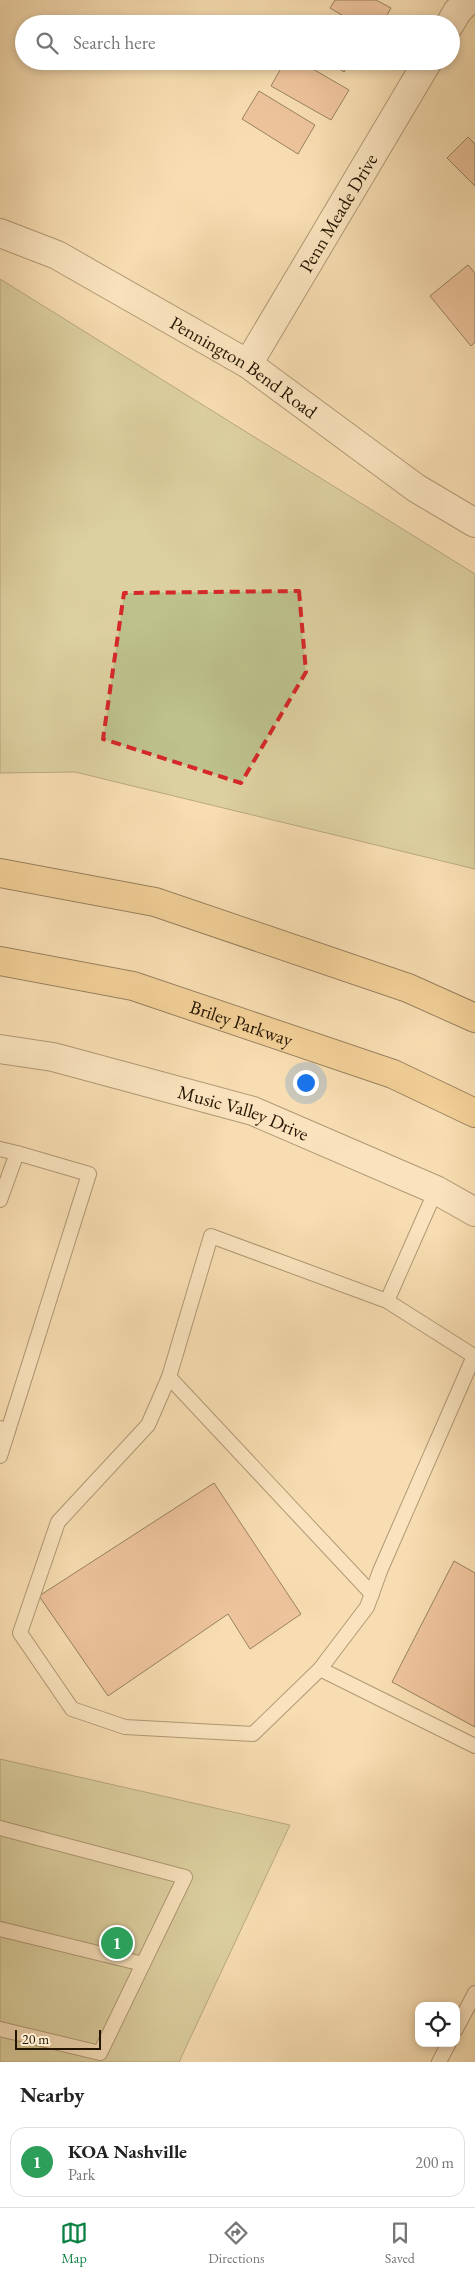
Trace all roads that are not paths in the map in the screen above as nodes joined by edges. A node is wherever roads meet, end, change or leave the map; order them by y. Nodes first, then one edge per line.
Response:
1 (468, 0) edge
2 (455, 15) edge
3 (423, 70) edge
4 (0, 233) edge
5 (248, 364) junction
6 (475, 523) edge
7 (0, 873) edge
8 (0, 961) edge
9 (475, 1018) edge
10 (0, 1049) edge
11 (475, 1113) edge
12 (0, 1150) edge
13 (17, 1153) junction
14 (436, 1190) junction
15 (0, 1200) edge
16 (475, 1212) edge
17 (387, 1301) junction
18 (169, 1378) junction
19 (4, 1430) edge
20 (0, 1456) edge
21 (372, 1594) junction
22 (320, 1669) junction
23 (475, 1746) edge
24 (0, 1828) edge
25 (0, 1929) edge
26 (143, 1964) junction
27 (475, 1993) edge
28 (460, 2021) edge
29 (0, 2029) edge
30 (447, 2047) edge
31 (439, 2062) edge

1 - 2 street
3 - 5 street, Penn Meade Drive
4 - 5 street, Pennington Bend Road
5 - 6 street, Pennington Bend Road
7 - 9 highway
8 - 11 highway, Briley Parkway
10 - 14 street, Music Valley Drive
12 - 13 lane
13 - 15 lane
13 - 19 lane
14 - 16 street, Music Valley Drive
14 - 17 lane
17 - 18 lane
17 - 21 lane
18 - 21 lane
18 - 22 lane
19 - 20 lane
21 - 22 lane
22 - 23 lane
24 - 26 lane
25 - 26 lane
26 - 29 lane
27 - 28 lane
30 - 31 lane

